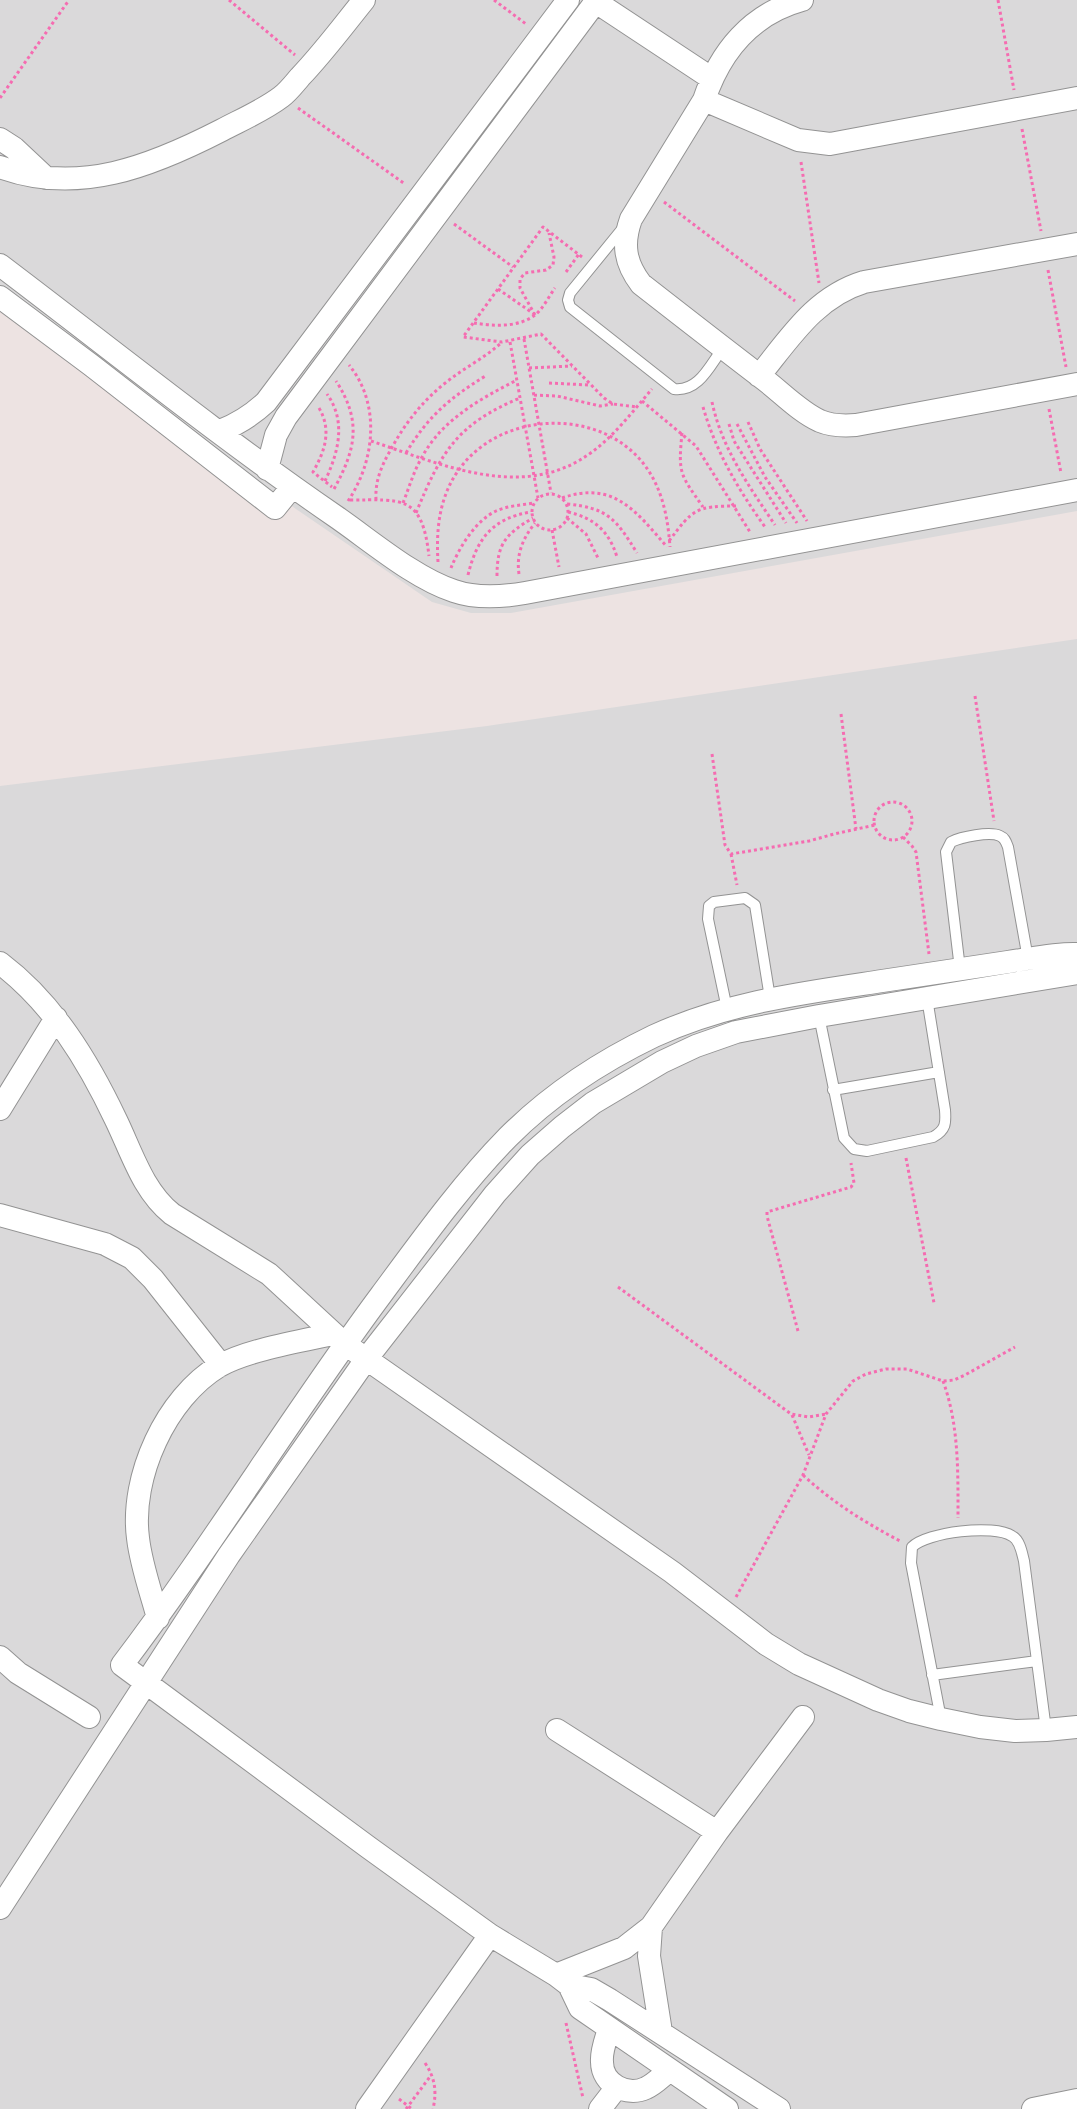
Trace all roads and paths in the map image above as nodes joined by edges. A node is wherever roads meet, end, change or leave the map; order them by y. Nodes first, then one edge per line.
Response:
1 (69, 0) edge
2 (230, 0) edge
3 (364, 0) edge
4 (494, 0) edge
5 (568, 0) edge
6 (802, 0) edge
7 (998, 0) edge
8 (596, 1) edge
9 (542, 35) junction
10 (309, 67) junction
11 (711, 78) junction
12 (282, 97) junction
13 (0, 98) edge
14 (1077, 98) edge
15 (704, 100) junction
16 (1018, 109) junction
17 (0, 139) edge
18 (798, 140) junction
19 (0, 167) edge
20 (46, 178) junction
21 (648, 190) junction
22 (421, 195) junction
23 (439, 213) junction
24 (631, 219) junction
25 (548, 231) junction
26 (1077, 244) edge
27 (1044, 250) junction
28 (579, 254) junction
29 (0, 265) edge
30 (593, 265) junction
31 (513, 267) junction
32 (565, 274) dead end
33 (558, 283) dead end
34 (498, 289) junction
35 (0, 297) edge
36 (817, 308) junction
37 (535, 315) junction
38 (474, 323) junction
39 (524, 338) junction
40 (502, 342) junction
41 (510, 342) junction
42 (723, 348) junction
43 (572, 366) junction
44 (528, 368) junction
45 (321, 370) junction
46 (487, 375) dead end
47 (759, 376) junction
48 (661, 378) junction
49 (517, 380) junction
50 (549, 383) dead end
51 (1073, 384) edge
52 (590, 385) junction
53 (1045, 390) junction
54 (534, 395) junction
55 (520, 398) junction
56 (642, 401) junction
57 (266, 402) junction
58 (712, 402) dead end
59 (613, 404) junction
60 (637, 407) junction
61 (703, 407) dead end
62 (286, 417) junction
63 (748, 422) dead end
64 (538, 423) junction
65 (729, 424) dead end
66 (737, 424) dead end
67 (525, 426) junction
68 (220, 431) junction
69 (682, 433) junction
70 (611, 437) junction
71 (371, 441) junction
72 (392, 448) junction
73 (406, 453) junction
74 (421, 458) junction
75 (438, 464) junction
76 (267, 469) junction
77 (458, 470) junction
78 (547, 472) junction
79 (534, 475) junction
80 (325, 481) junction
81 (292, 487) junction
82 (334, 489) junction
83 (1071, 491) edge
84 (550, 493) junction
85 (538, 498) junction
86 (562, 498) junction
87 (376, 500) junction
88 (348, 501) junction
89 (403, 503) junction
90 (534, 503) junction
91 (567, 504) junction
92 (736, 506) junction
93 (357, 507) dead end
94 (703, 507) junction
95 (531, 512) junction
96 (568, 512) junction
97 (416, 513) junction
98 (567, 518) junction
99 (534, 520) junction
100 (552, 530) junction
101 (669, 541) junction
102 (792, 543) junction
103 (420, 554) dead end
104 (429, 560) junction
105 (648, 570) junction
106 (610, 577) junction
107 (563, 586) junction
108 (453, 590) junction
109 (525, 593) junction
110 (500, 596) junction
111 (975, 696) dead end
112 (841, 714) dead end
113 (712, 754) dead end
114 (875, 825) junction
115 (856, 829) junction
116 (996, 834) junction
117 (903, 837) junction
118 (731, 854) junction
119 (739, 898) junction
120 (1077, 954) edge
121 (1028, 959) junction
122 (0, 963) edge
123 (960, 969) junction
124 (1077, 973) edge
125 (931, 974) junction
126 (770, 998) junction
127 (927, 998) junction
128 (727, 1009) junction
129 (819, 1016) junction
130 (56, 1018) junction
131 (939, 1072) junction
132 (833, 1090) junction
133 (0, 1109) edge
134 (847, 1143) junction
135 (903, 1143) junction
136 (0, 1215) edge
137 (618, 1287) dead end
138 (934, 1303) dead end
139 (798, 1331) dead end
140 (339, 1339) junction
141 (1015, 1347) dead end
142 (367, 1358) junction
143 (221, 1365) junction
144 (944, 1381) junction
145 (791, 1414) junction
146 (826, 1414) junction
147 (809, 1455) junction
148 (802, 1475) junction
149 (958, 1532) junction
150 (912, 1547) junction
151 (726, 1614) junction
152 (158, 1618) junction
153 (0, 1657) edge
154 (1037, 1661) junction
155 (932, 1675) junction
156 (147, 1683) junction
157 (89, 1717) dead end
158 (804, 1717) dead end
159 (940, 1719) junction
160 (1077, 1726) edge
161 (557, 1730) dead end
162 (1046, 1730) junction
163 (717, 1833) junction
164 (0, 1908) edge
165 (651, 1927) junction
166 (490, 1935) junction
167 (562, 1980) junction
168 (566, 2020) dead end
169 (609, 2029) junction
170 (661, 2032) junction
171 (411, 2048) junction
172 (669, 2071) junction
173 (432, 2073) junction
174 (617, 2087) junction
175 (592, 2103) edge
176 (1067, 2104) edge
177 (367, 2109) edge
178 (406, 2109) edge
179 (433, 2109) edge
180 (727, 2109) edge
181 (779, 2109) edge
182 (1033, 2109) edge

1 - 13 path
2 - 10 path
3 - 10 street
4 - 9 path
5 - 9 street
6 - 11 street
7 - 16 path
8 - 11 street
8 - 23 street
9 - 22 street
10 - 12 street
11 - 15 street
12 - 20 street
12 - 22 path
14 - 16 street
15 - 18 street
15 - 21 street
16 - 18 street
16 - 27 path
17 - 20 street
18 - 36 path
19 - 20 street
21 - 24 street
21 - 36 path
22 - 57 street
23 - 31 path
23 - 45 street
24 - 30 lane
24 - 42 street
25 - 28 path
25 - 31 path
25 - 37 path
26 - 27 street
27 - 36 street
27 - 51 path
28 - 30 path
28 - 32 path
29 - 68 street
30 - 48 lane
31 - 34 path
33 - 37 path
34 - 37 path
34 - 38 path
35 - 81 street
36 - 47 street
37 - 38 path
38 - 40 path
39 - 41 path
39 - 43 path
39 - 44 path
40 - 41 path
40 - 72 path
41 - 49 path
42 - 47 street
42 - 48 lane
43 - 44 path
43 - 52 path
44 - 54 path
45 - 62 street
45 - 71 path
45 - 80 path
45 - 80 path
45 - 82 path
46 - 73 path
47 - 53 street
48 - 56 path
49 - 55 path
49 - 74 path
50 - 52 path
51 - 53 street
52 - 59 path
53 - 83 path
54 - 59 path
54 - 64 path
55 - 67 path
55 - 75 path
56 - 60 path
56 - 69 path
57 - 62 street
57 - 68 street
58 - 102 path
59 - 60 path
60 - 70 path
61 - 102 path
62 - 76 street
63 - 102 path
64 - 67 path
64 - 70 path
64 - 78 path
65 - 102 path
66 - 102 path
67 - 77 path
67 - 79 path
68 - 76 street
69 - 92 path
69 - 94 path
70 - 78 path
70 - 101 path
71 - 72 path
71 - 88 path
72 - 73 path
72 - 87 path
73 - 74 path
74 - 75 path
74 - 89 path
75 - 77 path
75 - 97 path
76 - 81 street
77 - 79 path
77 - 104 path
78 - 79 path
78 - 84 path
79 - 85 path
80 - 82 path
81 - 108 street
82 - 88 path
83 - 102 street
84 - 85 path
84 - 86 path
85 - 90 path
86 - 91 path
86 - 101 path
87 - 88 path
87 - 89 path
88 - 93 path
89 - 97 path
90 - 95 path
90 - 108 path
91 - 96 path
91 - 105 path
92 - 94 path
92 - 102 path
94 - 101 path
95 - 99 path
95 - 108 path
96 - 98 path
96 - 106 path
97 - 104 path
98 - 100 path
98 - 106 path
99 - 100 path
99 - 109 path
99 - 110 path
100 - 107 path
102 - 105 street
103 - 104 path
105 - 106 street
106 - 107 street
107 - 109 street
108 - 110 street
109 - 110 street
111 - 116 path
112 - 115 path
113 - 118 path
114 - 115 path
114 - 117 path
114 - 117 path
115 - 118 path
116 - 121 lane
116 - 123 lane
117 - 125 path
118 - 119 path
119 - 126 lane
119 - 128 lane
120 - 121 street
121 - 123 street
122 - 130 street
123 - 125 street
124 - 127 street
125 - 126 street
126 - 128 street
127 - 129 street
127 - 131 lane
128 - 140 street
129 - 132 lane
129 - 142 street
130 - 133 street
130 - 140 street
131 - 132 lane
131 - 135 lane
132 - 134 lane
134 - 135 lane
134 - 139 path
135 - 138 path
136 - 143 street
137 - 145 path
140 - 142 street
140 - 143 street
140 - 152 street
141 - 144 path
142 - 151 street
142 - 156 street
143 - 152 street
144 - 146 path
144 - 149 path
145 - 146 path
145 - 147 path
146 - 147 path
147 - 148 path
148 - 150 path
148 - 151 path
149 - 150 lane
149 - 154 lane
150 - 155 lane
151 - 159 street
152 - 156 street
153 - 157 street
154 - 155 lane
154 - 162 lane
155 - 159 lane
156 - 164 street
156 - 166 street
158 - 163 street
159 - 162 street
160 - 162 street
161 - 163 street
163 - 165 street
165 - 167 street
165 - 170 street
166 - 167 street
166 - 171 street
167 - 169 street
167 - 170 street
168 - 175 path
169 - 172 street
169 - 174 street
170 - 181 street
171 - 173 path
171 - 177 street
172 - 174 street
172 - 180 street
173 - 178 path
173 - 179 path
174 - 175 street
176 - 182 street

